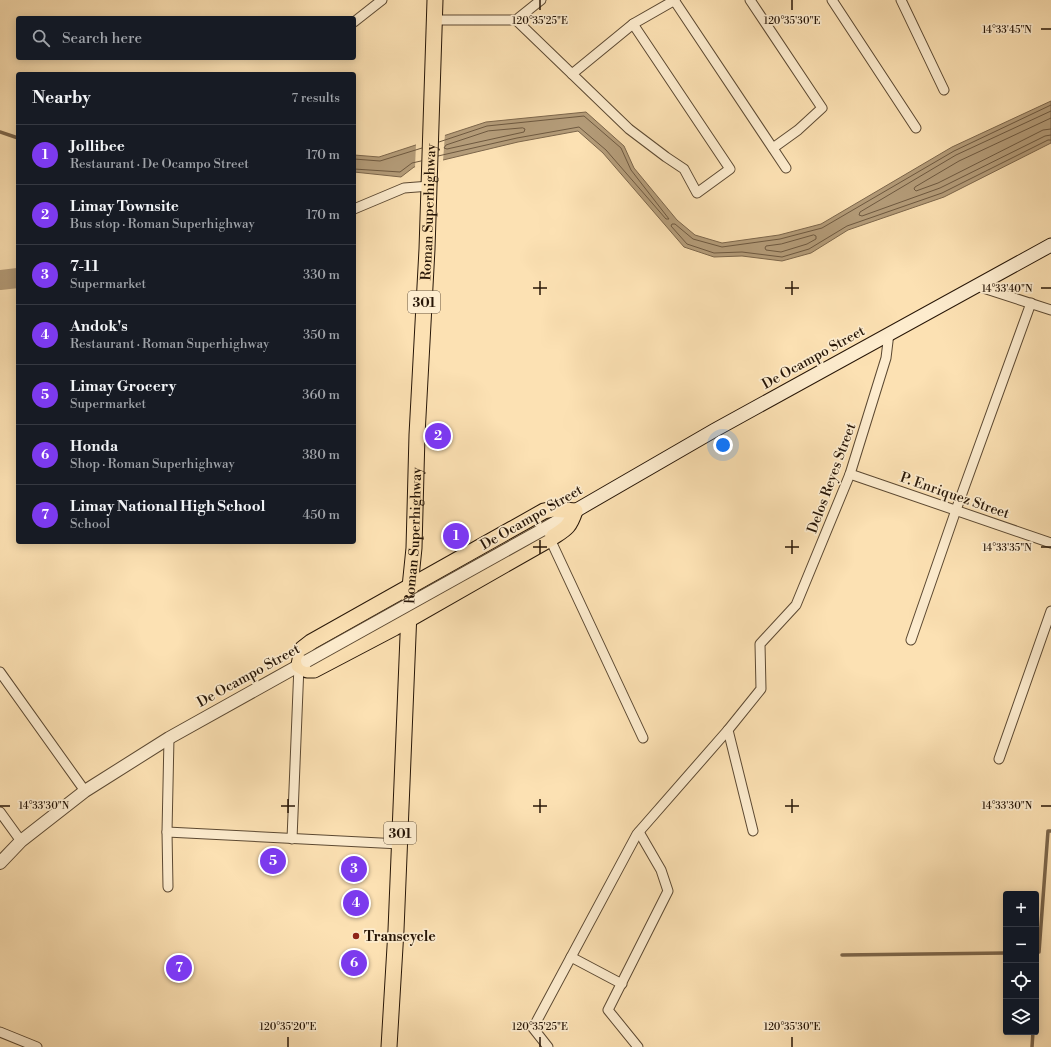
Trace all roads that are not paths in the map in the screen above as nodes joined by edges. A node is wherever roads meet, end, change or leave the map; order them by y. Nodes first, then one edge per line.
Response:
1 (382, 0) edge
2 (435, 0) edge
3 (541, 0) edge
4 (674, 0) edge
5 (750, 0) edge
6 (832, 0) edge
7 (901, 0) edge
8 (356, 20) edge
9 (434, 20) junction
10 (516, 20) junction
11 (633, 24) junction
12 (572, 74) junction
13 (944, 90) dead end
14 (916, 128) dead end
15 (773, 148) junction
16 (786, 168) dead end
17 (430, 186) junction
18 (356, 208) edge
19 (1051, 245) edge
20 (976, 286) junction
21 (1031, 303) junction
22 (1051, 310) edge
23 (889, 333) junction
24 (850, 474) junction
25 (956, 510) junction
26 (575, 511) junction
27 (546, 535) junction
28 (1051, 543) edge
29 (410, 587) junction
30 (1051, 611) edge
31 (410, 618) junction
32 (911, 640) dead end
33 (303, 663) junction
34 (0, 672) edge
35 (728, 730) junction
36 (169, 738) junction
37 (643, 738) dead end
38 (999, 759) dead end
39 (85, 791) junction
40 (0, 812) edge
41 (753, 831) dead end
42 (167, 832) junction
43 (639, 832) junction
44 (292, 839) junction
45 (21, 841) junction
46 (400, 844) junction
47 (0, 863) edge
48 (168, 887) dead end
49 (571, 957) junction
50 (622, 984) junction
51 (0, 1032) edge
52 (37, 1047) edge
53 (389, 1047) edge
54 (548, 1047) edge
55 (638, 1047) edge

1 - 8 street
2 - 9 main road, Roman Superhighway / 301
3 - 10 street
4 - 11 street
4 - 15 street
5 - 15 street
6 - 14 street
7 - 13 street
9 - 10 street
9 - 17 main road, Roman Superhighway / 301
10 - 12 street
11 - 12 street
11 - 12 street
15 - 16 street
17 - 18 street
17 - 29 main road, Roman Superhighway / 301
19 - 20 main road, De Ocampo Street
20 - 21 street
20 - 23 main road, De Ocampo Street
21 - 22 street
21 - 25 street
23 - 24 street, Delos Reyes Street
23 - 26 main road, De Ocampo Street
24 - 25 street, P. Enriquez Street
24 - 35 street, Delos Reyes Street
25 - 28 street, P. Enriquez Street
25 - 32 street
26 - 27 main road
26 - 29 main road
27 - 31 main road
27 - 33 street, De Ocampo Street, bridge
27 - 37 street
29 - 31 main road, Roman Superhighway / 301
29 - 33 main road
30 - 38 street
31 - 33 main road
31 - 46 main road, Roman Superhighway / 301
33 - 36 street, De Ocampo Street
33 - 44 street
34 - 39 street
35 - 41 street
35 - 43 street
36 - 39 street, De Ocampo Street
36 - 42 street
39 - 45 street, De Ocampo Street
40 - 45 street
42 - 44 street
42 - 48 street
43 - 49 street
43 - 50 street
44 - 46 street
45 - 47 street, De Ocampo Street
46 - 53 main road, Roman Superhighway / 301
49 - 50 street
49 - 54 street
50 - 55 street
51 - 52 street

